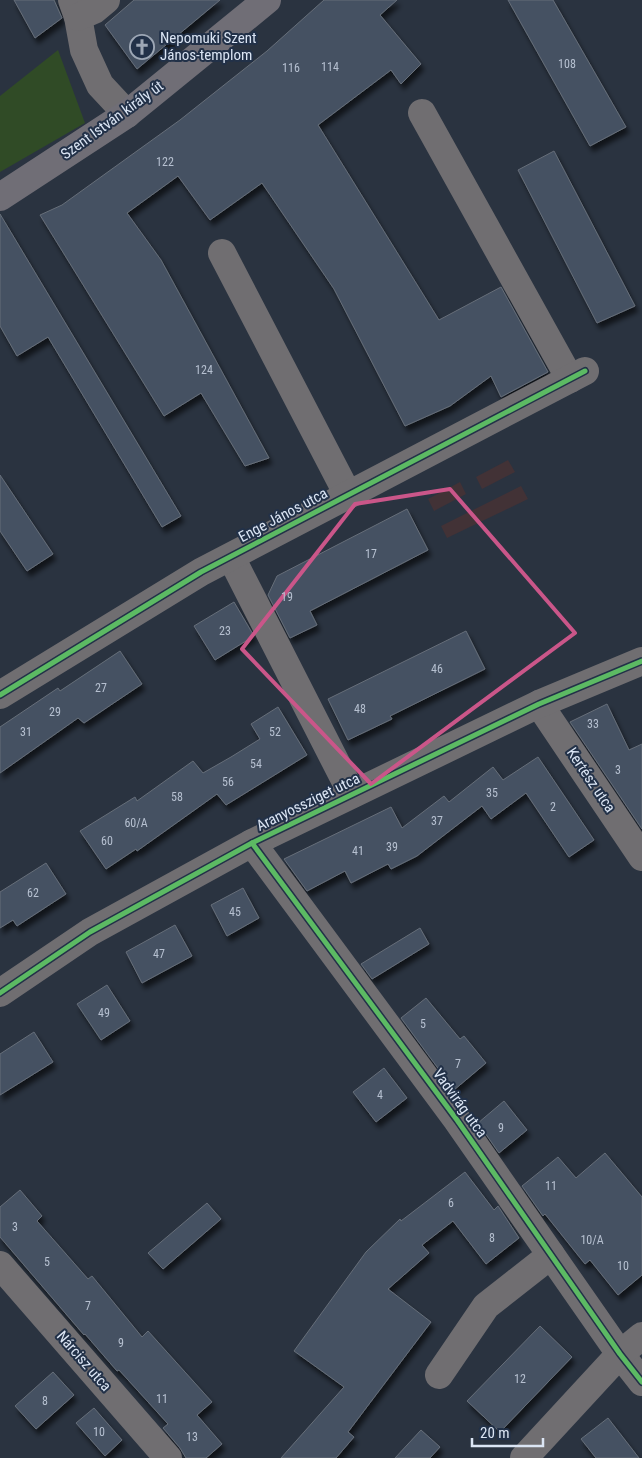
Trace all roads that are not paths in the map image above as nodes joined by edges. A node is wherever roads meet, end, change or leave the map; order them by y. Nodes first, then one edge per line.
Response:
1 (106, 0) edge
2 (267, 0) edge
3 (75, 8) edge
4 (422, 113) dead end
5 (127, 114) junction
6 (0, 198) edge
7 (222, 253) dead end
8 (348, 495) junction
9 (231, 556) junction
10 (642, 661) edge
11 (0, 695) edge
12 (539, 704) junction
13 (352, 794) junction
14 (252, 843) junction
15 (642, 857) edge
16 (0, 993) edge
17 (551, 1254) junction
18 (0, 1265) edge
19 (642, 1336) edge
20 (620, 1354) junction
21 (439, 1376) dead end
22 (642, 1382) edge
23 (168, 1458) edge
24 (524, 1458) edge

1 - 3 street
2 - 5 main road, Szent István király út
3 - 5 street
4 - 8 street, Enge János utca
5 - 6 main road, Szent István király út
7 - 8 street
8 - 9 street, Enge János utca
9 - 11 street, Enge János utca
9 - 13 street
10 - 12 street, Aranyossziget utca
12 - 13 street, Aranyossziget utca
12 - 15 street, Kertész utca
13 - 14 street, Aranyossziget utca
14 - 16 street, Aranyossziget utca
14 - 17 street, Vadvirág utca
17 - 20 street, Vadvirág utca
17 - 21 street
18 - 23 street, Nárcisz utca
19 - 20 street
20 - 22 street, Vadvirág utca
20 - 24 street

